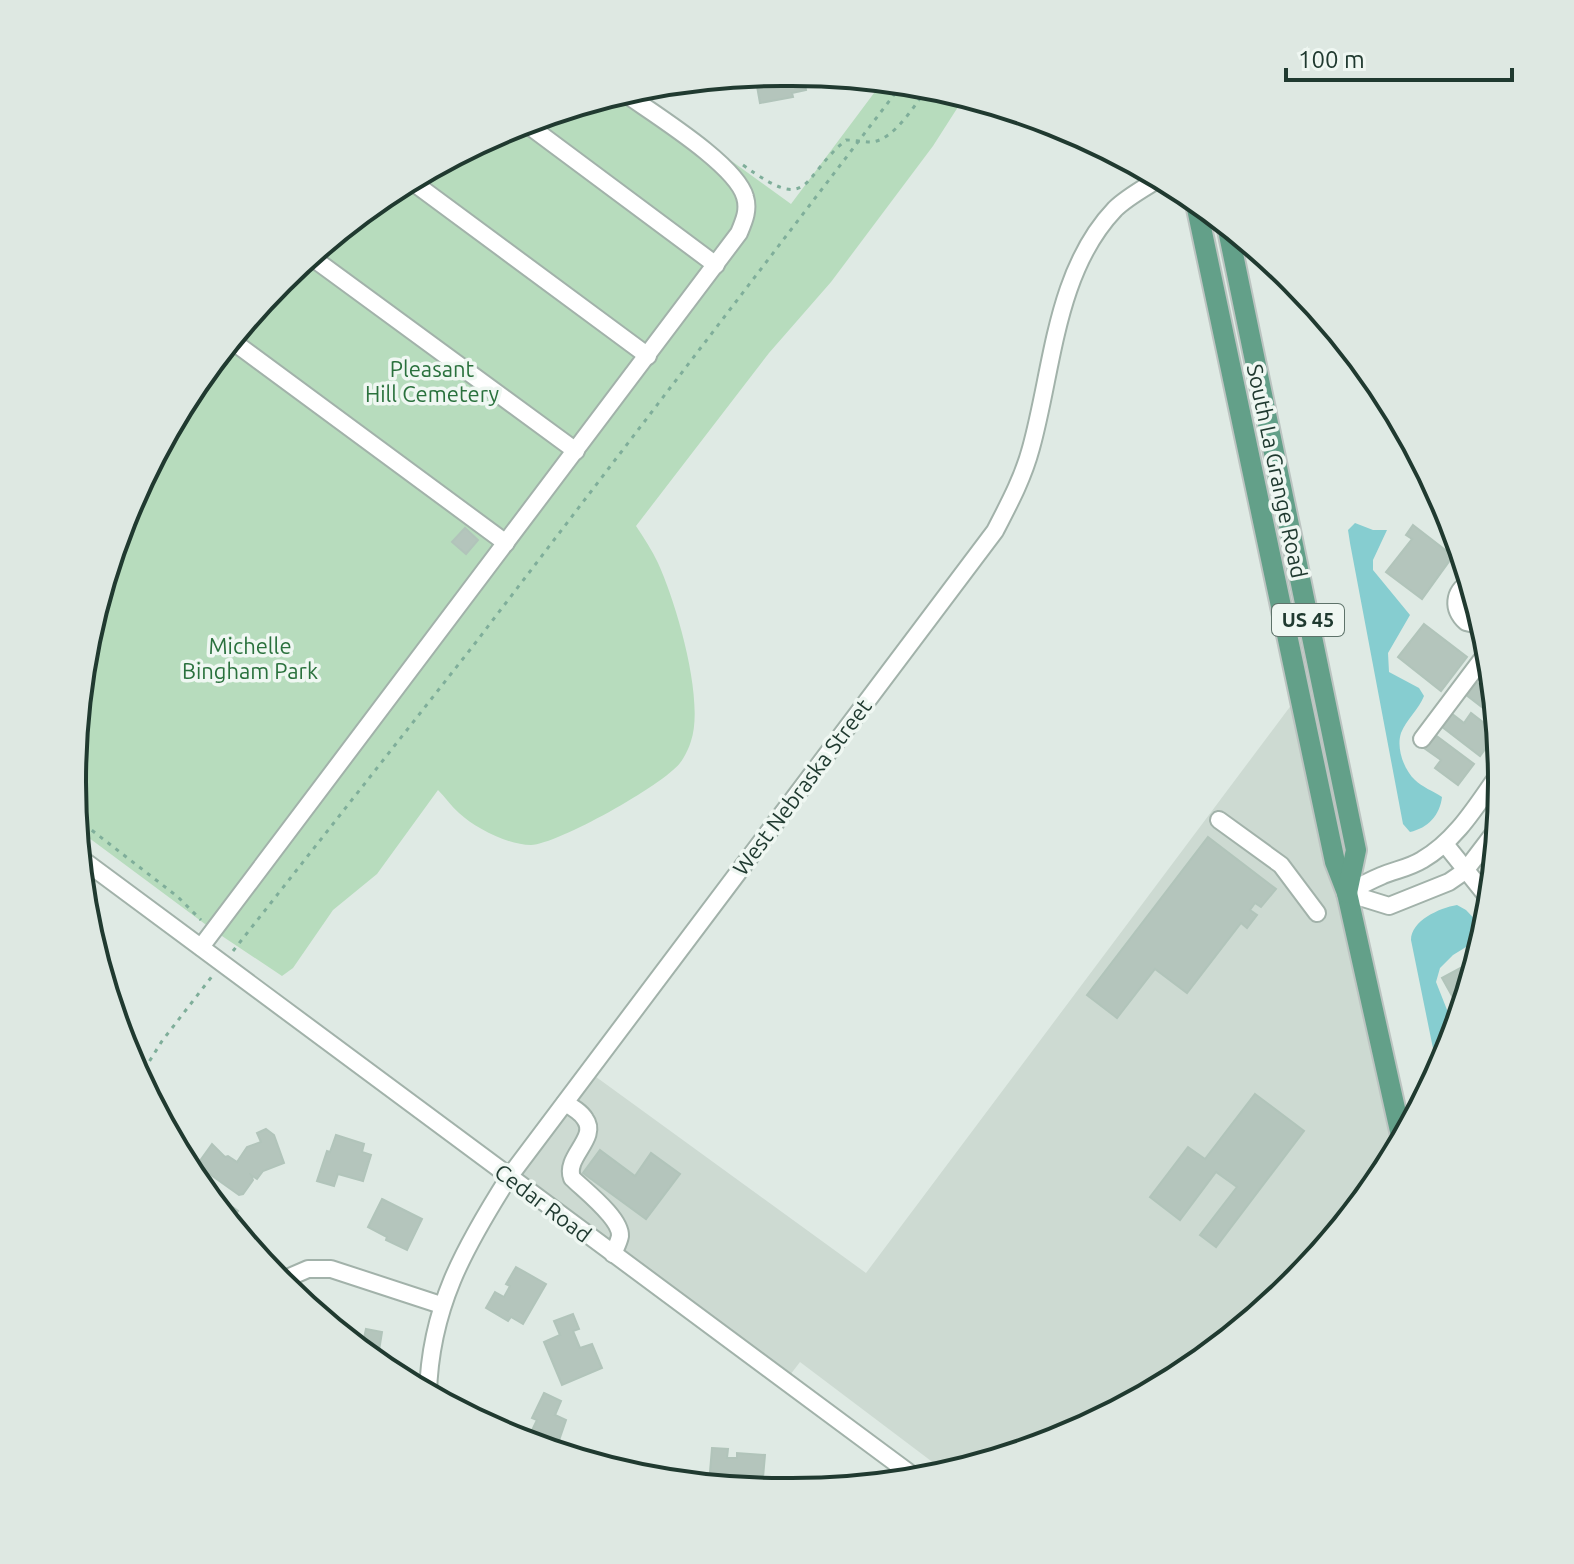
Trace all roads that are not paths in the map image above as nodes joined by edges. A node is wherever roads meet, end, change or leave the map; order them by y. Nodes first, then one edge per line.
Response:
1 (636, 102) edge
2 (536, 131) edge
3 (1150, 185) edge
4 (420, 188) edge
5 (1199, 218) edge
6 (1231, 242) edge
7 (319, 263) edge
8 (716, 265) junction
9 (240, 346) edge
10 (648, 356) junction
11 (576, 451) junction
12 (506, 543) junction
13 (1461, 592) edge
14 (1469, 623) edge
15 (1478, 665) edge
16 (1422, 739) dead end
17 (1488, 788) edge
18 (1219, 820) dead end
19 (1445, 844) junction
20 (1485, 845) edge
21 (91, 866) edge
22 (1465, 871) junction
23 (1480, 888) edge
24 (1347, 893) junction
25 (1317, 913) dead end
26 (201, 947) junction
27 (565, 1103) junction
28 (1398, 1124) edge
29 (509, 1177) junction
30 (613, 1254) junction
31 (292, 1276) edge
32 (441, 1305) junction
33 (428, 1381) edge
34 (902, 1469) edge

1 - 8 street
2 - 8 street
3 - 27 street, West Nebraska Street
4 - 10 street
5 - 24 main road, South La Grange Road / US 45
6 - 24 main road, South La Grange Road / US 45
7 - 11 street
8 - 10 street
9 - 12 street
10 - 11 street
11 - 12 street
12 - 26 street
13 - 14 street
15 - 16 street
17 - 19 street
18 - 25 street
19 - 22 street
19 - 24 street
20 - 22 street
21 - 26 street, Cedar Road
22 - 23 street
22 - 24 street
24 - 28 main road, South La Grange Road / US 45
26 - 29 street, Cedar Road
27 - 29 street, West Nebraska Street
27 - 30 street
29 - 30 street, Cedar Road
29 - 32 street, West Nebraska Street
30 - 34 street, Cedar Road
31 - 32 street
32 - 33 street, West Nebraska Street

